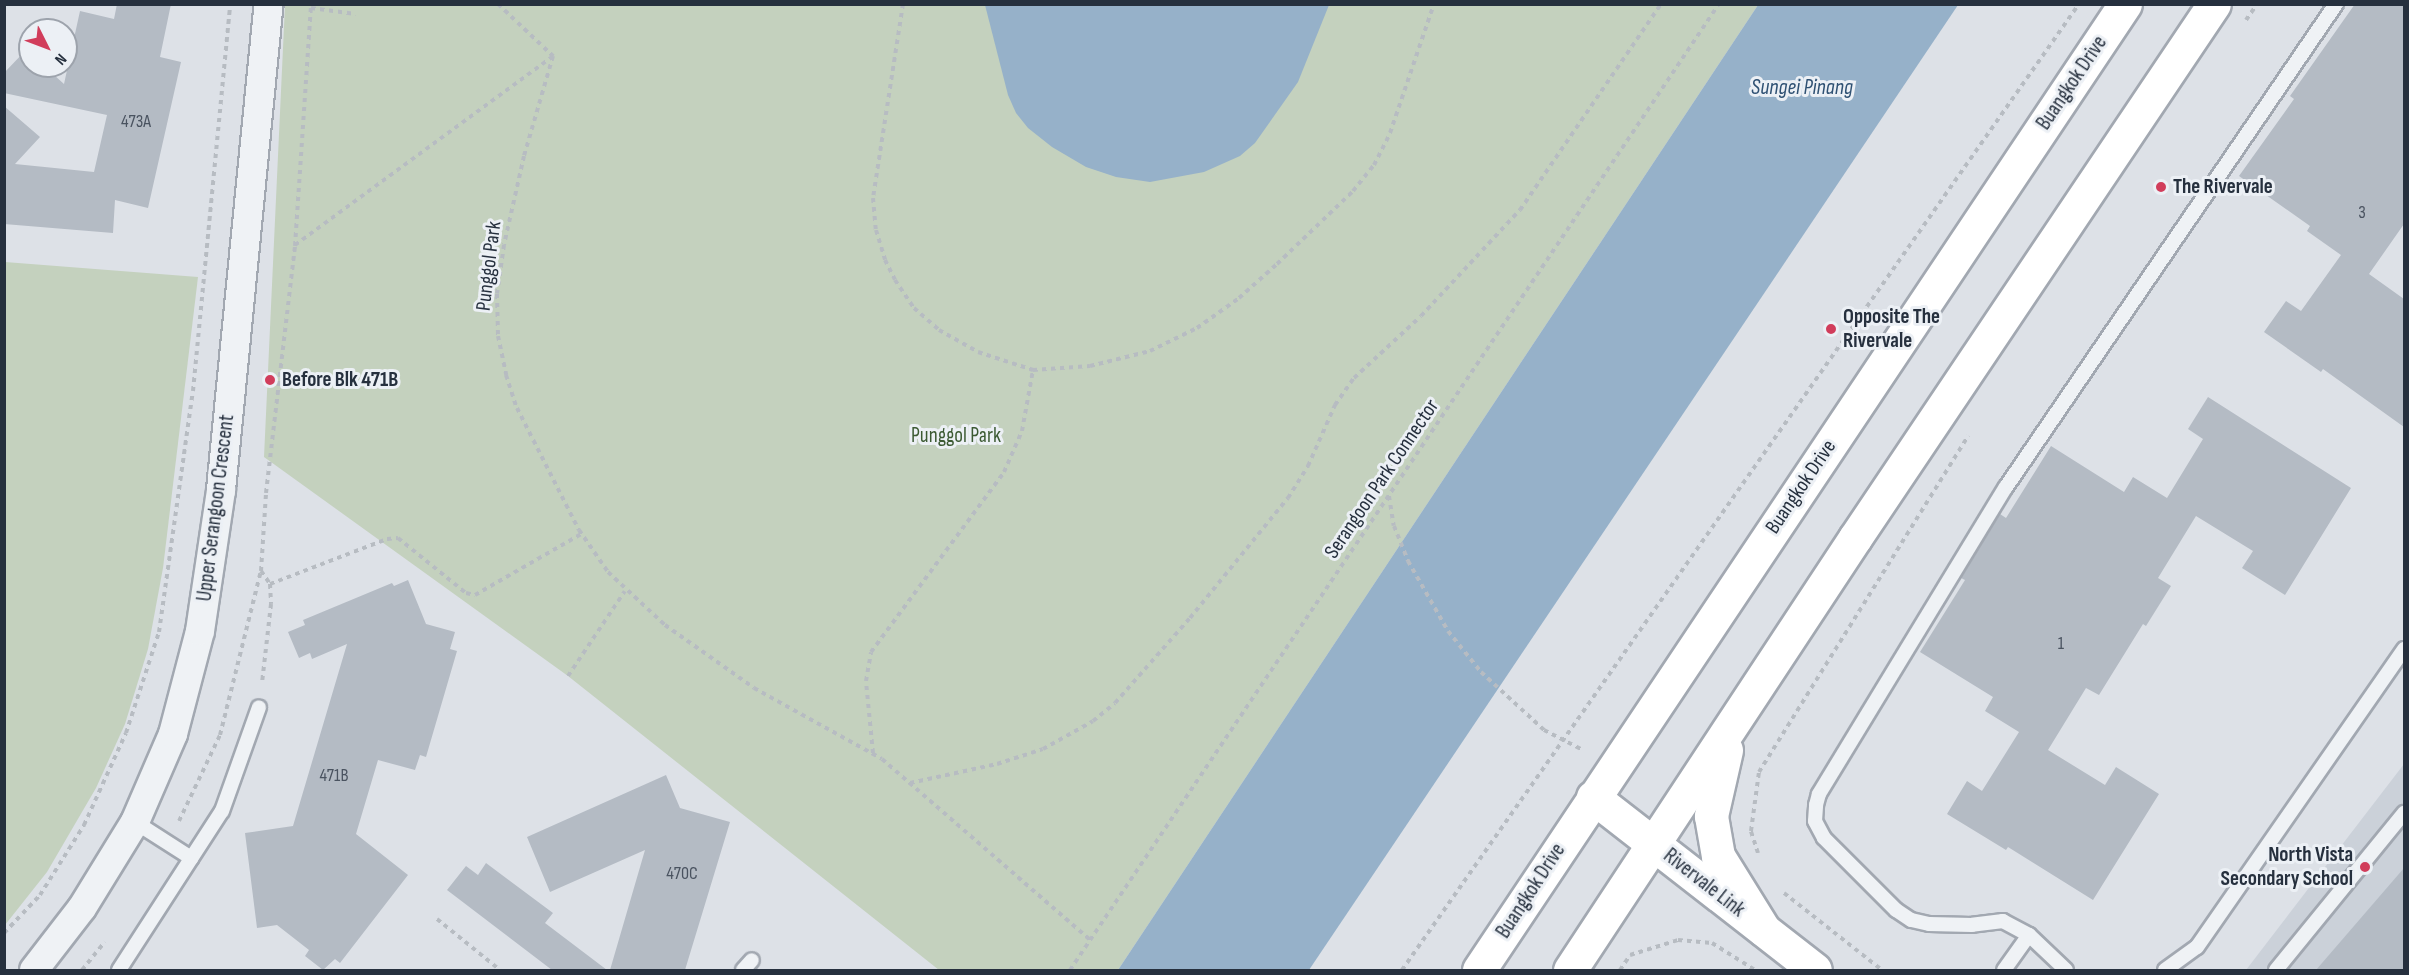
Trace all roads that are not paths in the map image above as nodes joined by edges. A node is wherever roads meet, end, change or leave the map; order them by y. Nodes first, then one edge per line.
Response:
1 (269, 4) edge
2 (2125, 4) edge
3 (2214, 4) edge
4 (2336, 4) edge
5 (2404, 649) edge
6 (259, 707) road end
7 (1731, 728) junction
8 (1593, 797) junction
9 (2404, 813) edge
10 (135, 822) junction
11 (1653, 843) junction
12 (191, 858) junction
13 (1764, 930) junction
14 (2030, 935) junction
15 (34, 970) edge
16 (119, 970) edge
17 (1479, 970) edge
18 (1570, 970) edge
19 (1815, 970) edge
20 (2004, 970) edge
21 (2066, 970) edge
22 (2165, 970) edge
23 (2276, 970) edge

1 - 10 street, Upper Serangoon Crescent
2 - 8 main road, Buangkok Drive
3 - 7 main road
4 - 14 lane
5 - 22 lane
6 - 12 lane
7 - 11 main road
7 - 13 main road
8 - 11 main road, Rivervale Link
8 - 17 main road, Buangkok Drive
9 - 23 lane
10 - 12 lane
10 - 15 street, Upper Serangoon Crescent
11 - 13 main road, Rivervale Link
11 - 18 main road
12 - 16 lane
13 - 19 main road, Rivervale Link
14 - 20 lane
14 - 21 lane

